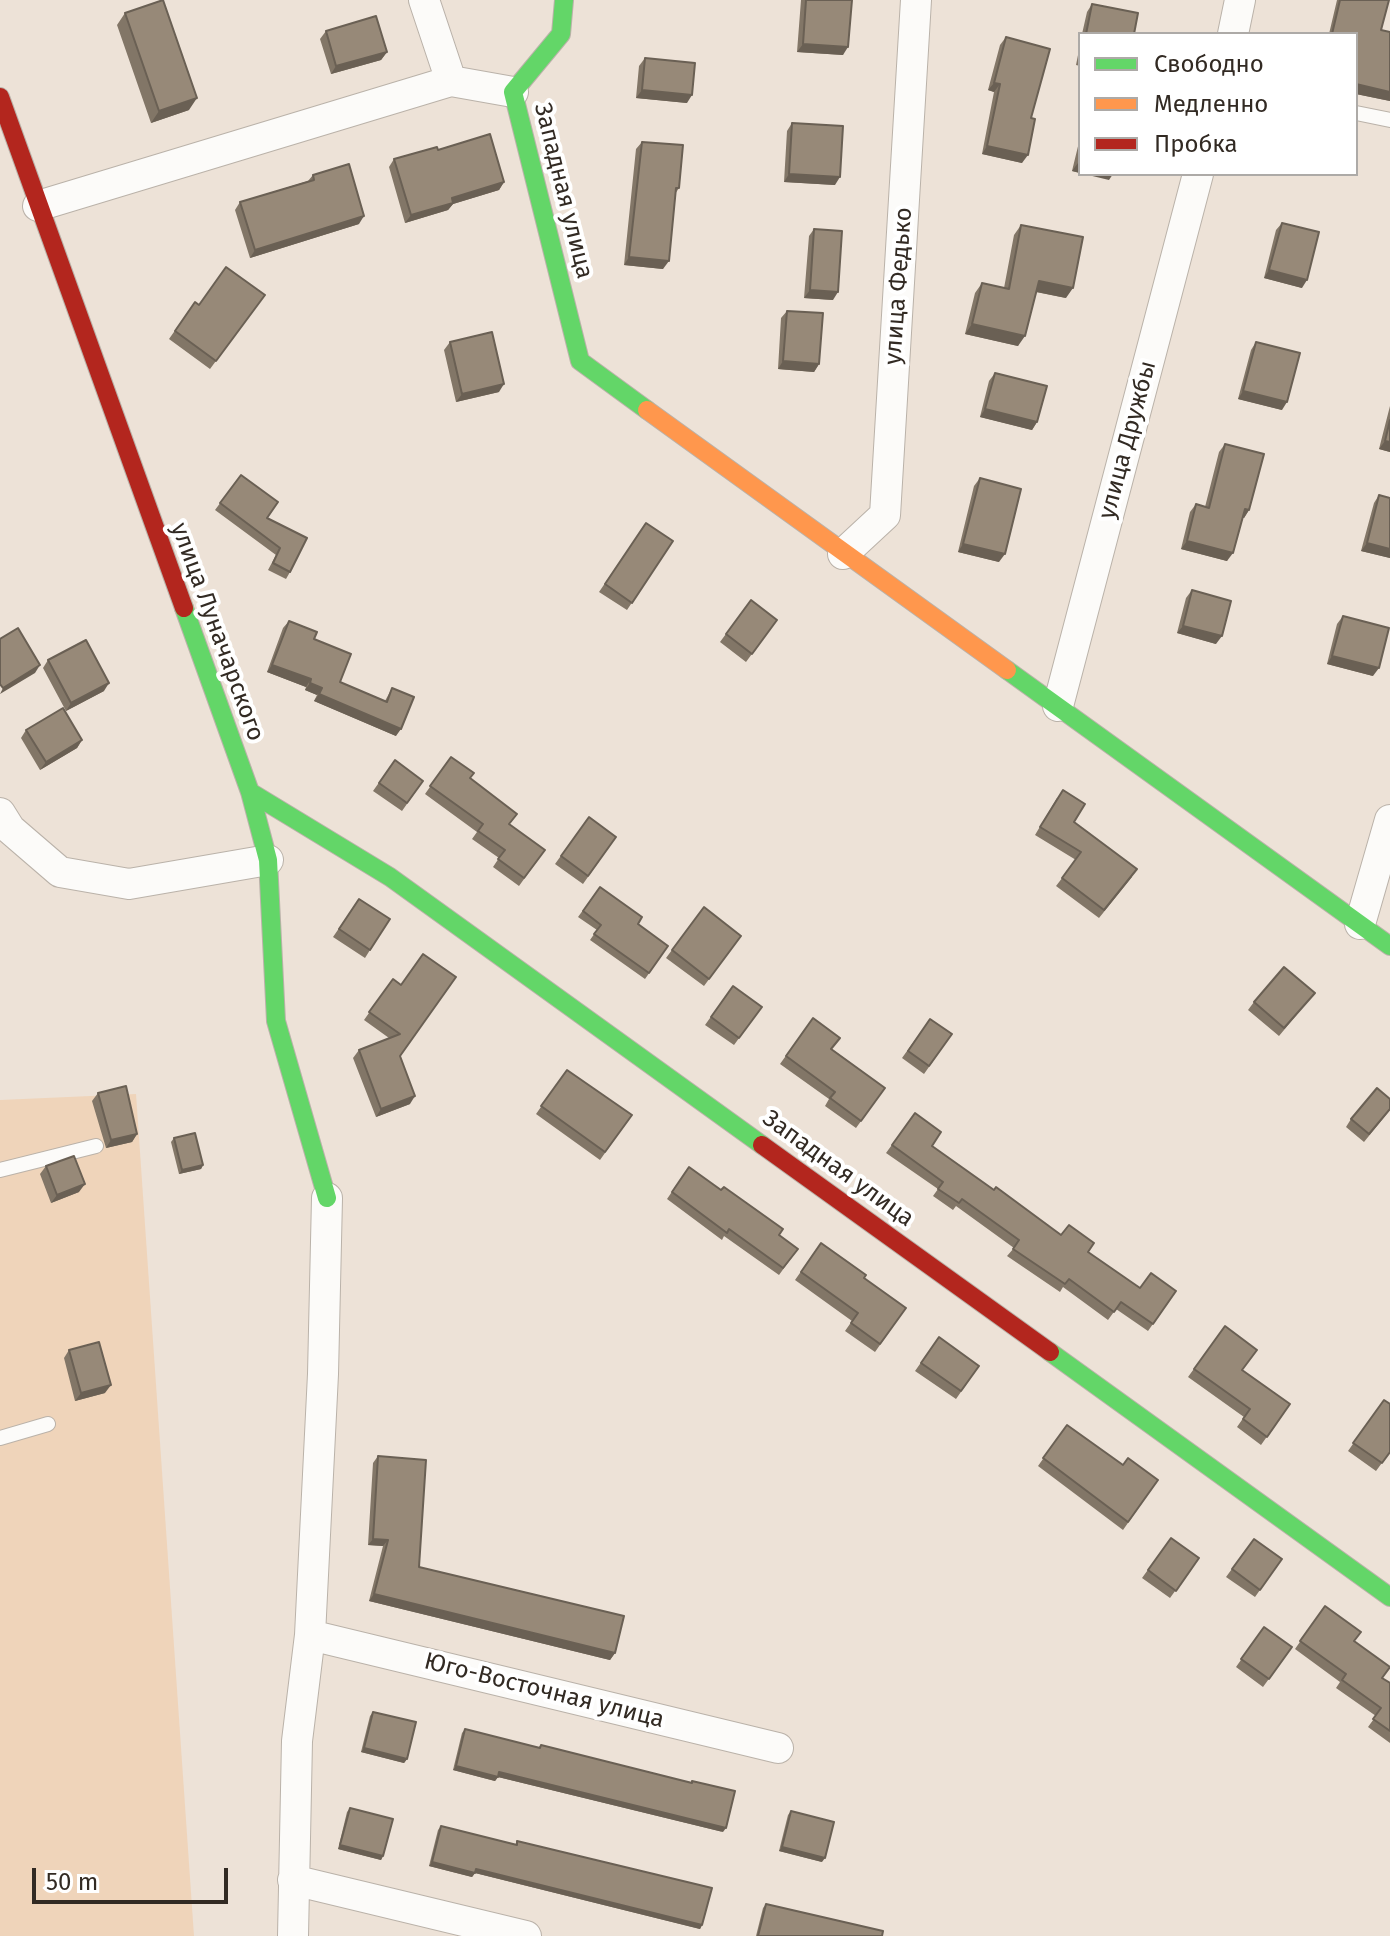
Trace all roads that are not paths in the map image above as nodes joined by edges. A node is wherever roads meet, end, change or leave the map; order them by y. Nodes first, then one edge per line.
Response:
1 (424, 0) edge
2 (564, 0) edge
3 (916, 0) edge
4 (1240, 0) edge
5 (1233, 32) edge
6 (451, 81) junction
7 (513, 92) junction
8 (0, 97) edge
9 (1358, 113) edge
10 (1390, 120) edge
11 (1197, 176) edge
12 (38, 206) junction
13 (843, 554) junction
14 (1058, 706) junction
15 (250, 792) junction
16 (0, 813) edge
17 (1390, 820) edge
18 (268, 860) junction
19 (1360, 924) junction
20 (1390, 946) edge
21 (96, 1146) dead end
22 (0, 1170) edge
23 (327, 1198) joint
24 (48, 1424) dead end
25 (0, 1438) edge
26 (1390, 1597) edge
27 (310, 1635) junction
28 (778, 1748) dead end
29 (293, 1880) junction
30 (293, 1936) edge
31 (526, 1936) edge

1 - 6 street
2 - 7 street, Западная улица
3 - 13 street, улица Федько
4 - 5 street
6 - 7 street
6 - 12 street
7 - 13 street, Западная улица
8 - 12 street, улица Луначарского
9 - 10 lane
11 - 14 street, улица Дружбы
12 - 15 street, улица Луначарского
13 - 14 street
14 - 19 street
15 - 18 street, улица Луначарского
15 - 26 street, Западная улица
16 - 18 street
17 - 19 street
18 - 23 street, улица Луначарского
19 - 20 street
21 - 22 lane
23 - 27 street
24 - 25 lane
27 - 28 street, Юго-Восточная улица
27 - 29 street
29 - 30 street
29 - 31 street

